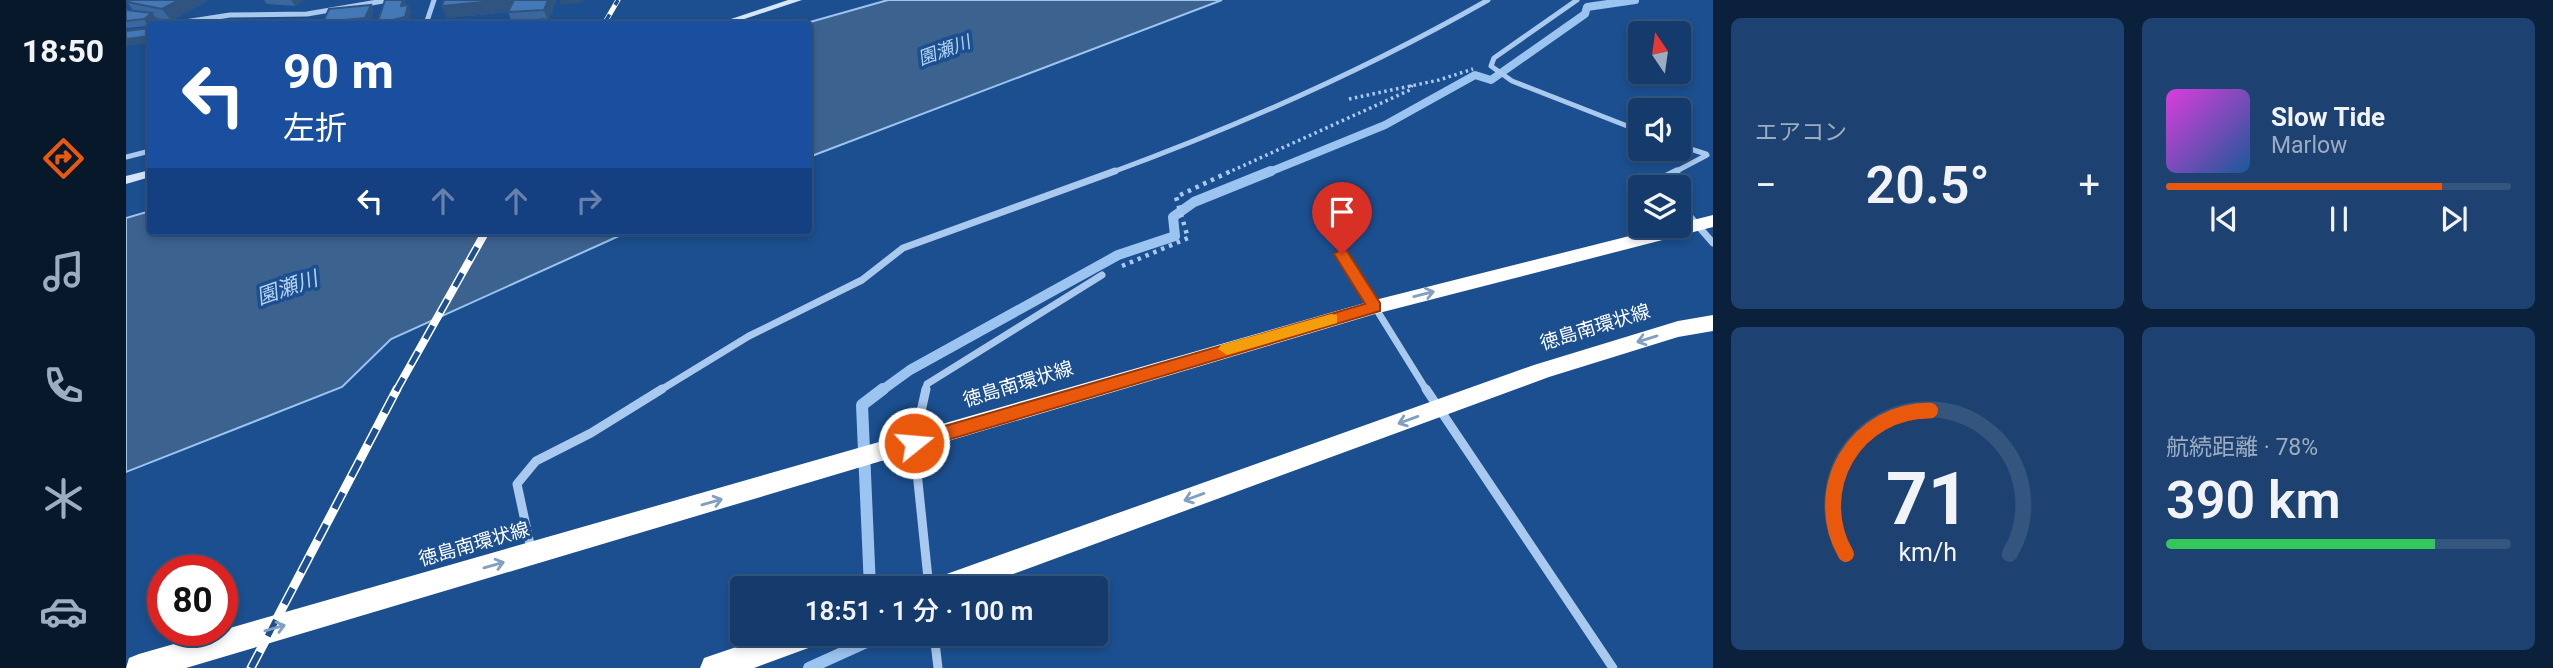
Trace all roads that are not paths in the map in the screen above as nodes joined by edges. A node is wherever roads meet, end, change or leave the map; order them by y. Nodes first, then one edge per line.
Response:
1 (389, 0) edge
2 (434, 0) edge
3 (797, 0) edge
4 (1488, 0) edge
5 (1577, 0) edge
6 (191, 21) edge
7 (427, 21) edge
8 (730, 21) edge
9 (1628, 126) edge
10 (1691, 149) edge
11 (147, 151) edge
12 (126, 158) edge
13 (147, 175) edge
14 (1669, 175) edge
15 (126, 180) edge
16 (1705, 223) edge
17 (1713, 243) edge
18 (1342, 254) dead end
19 (1102, 275) road end
20 (1375, 307) junction
21 (1713, 323) edge
22 (1438, 409) junction
23 (914, 443) junction
24 (533, 554) junction
25 (928, 576) edge
26 (974, 576) edge
27 (777, 646) edge
28 (935, 646) edge
29 (139, 668) edge
30 (713, 668) edge
31 (938, 668) edge
32 (1614, 668) edge

1 - 6 street
2 - 7 street
3 - 8 main road
4 - 24 street
5 - 9 street
10 - 14 street
11 - 12 street
13 - 15 main road
16 - 17 street
20 -> 16 highway, 徳島南環状線
18 - 20 street
19 - 23 street
20 - 22 street
20 - 23 highway, 徳島南環状線
21 -> 22 highway, 徳島南環状線
22 -> 26 highway, 徳島南環状線
22 - 32 street
24 -> 23 highway, 徳島南環状線
23 - 25 street
29 -> 24 highway, 徳島南環状線
27 - 30 highway
28 - 31 street

